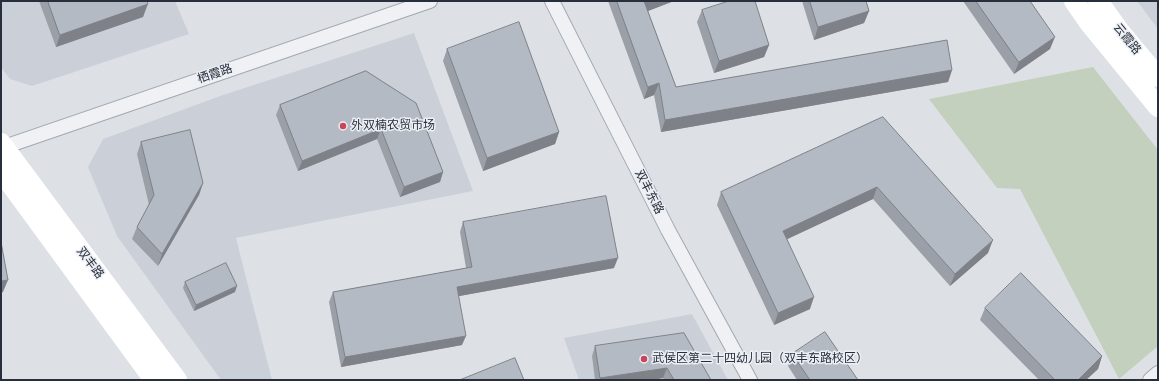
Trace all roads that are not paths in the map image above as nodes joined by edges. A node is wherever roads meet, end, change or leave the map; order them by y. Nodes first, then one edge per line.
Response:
1 (430, 1) edge
2 (552, 1) edge
3 (1074, 1) edge
4 (1098, 1) edge
5 (1158, 77) edge
6 (1158, 107) edge
7 (2, 146) edge
8 (1, 171) edge
9 (1158, 373) edge
10 (154, 380) edge
11 (177, 380) edge
12 (750, 380) edge
13 (1150, 380) edge

1 - 7 street, 栖霞路
2 - 12 street, 双丰东路
3 - 6 street
4 - 5 street, 云霞路
7 - 11 street, 双丰路
8 - 10 street, 双丰路
9 - 13 street

